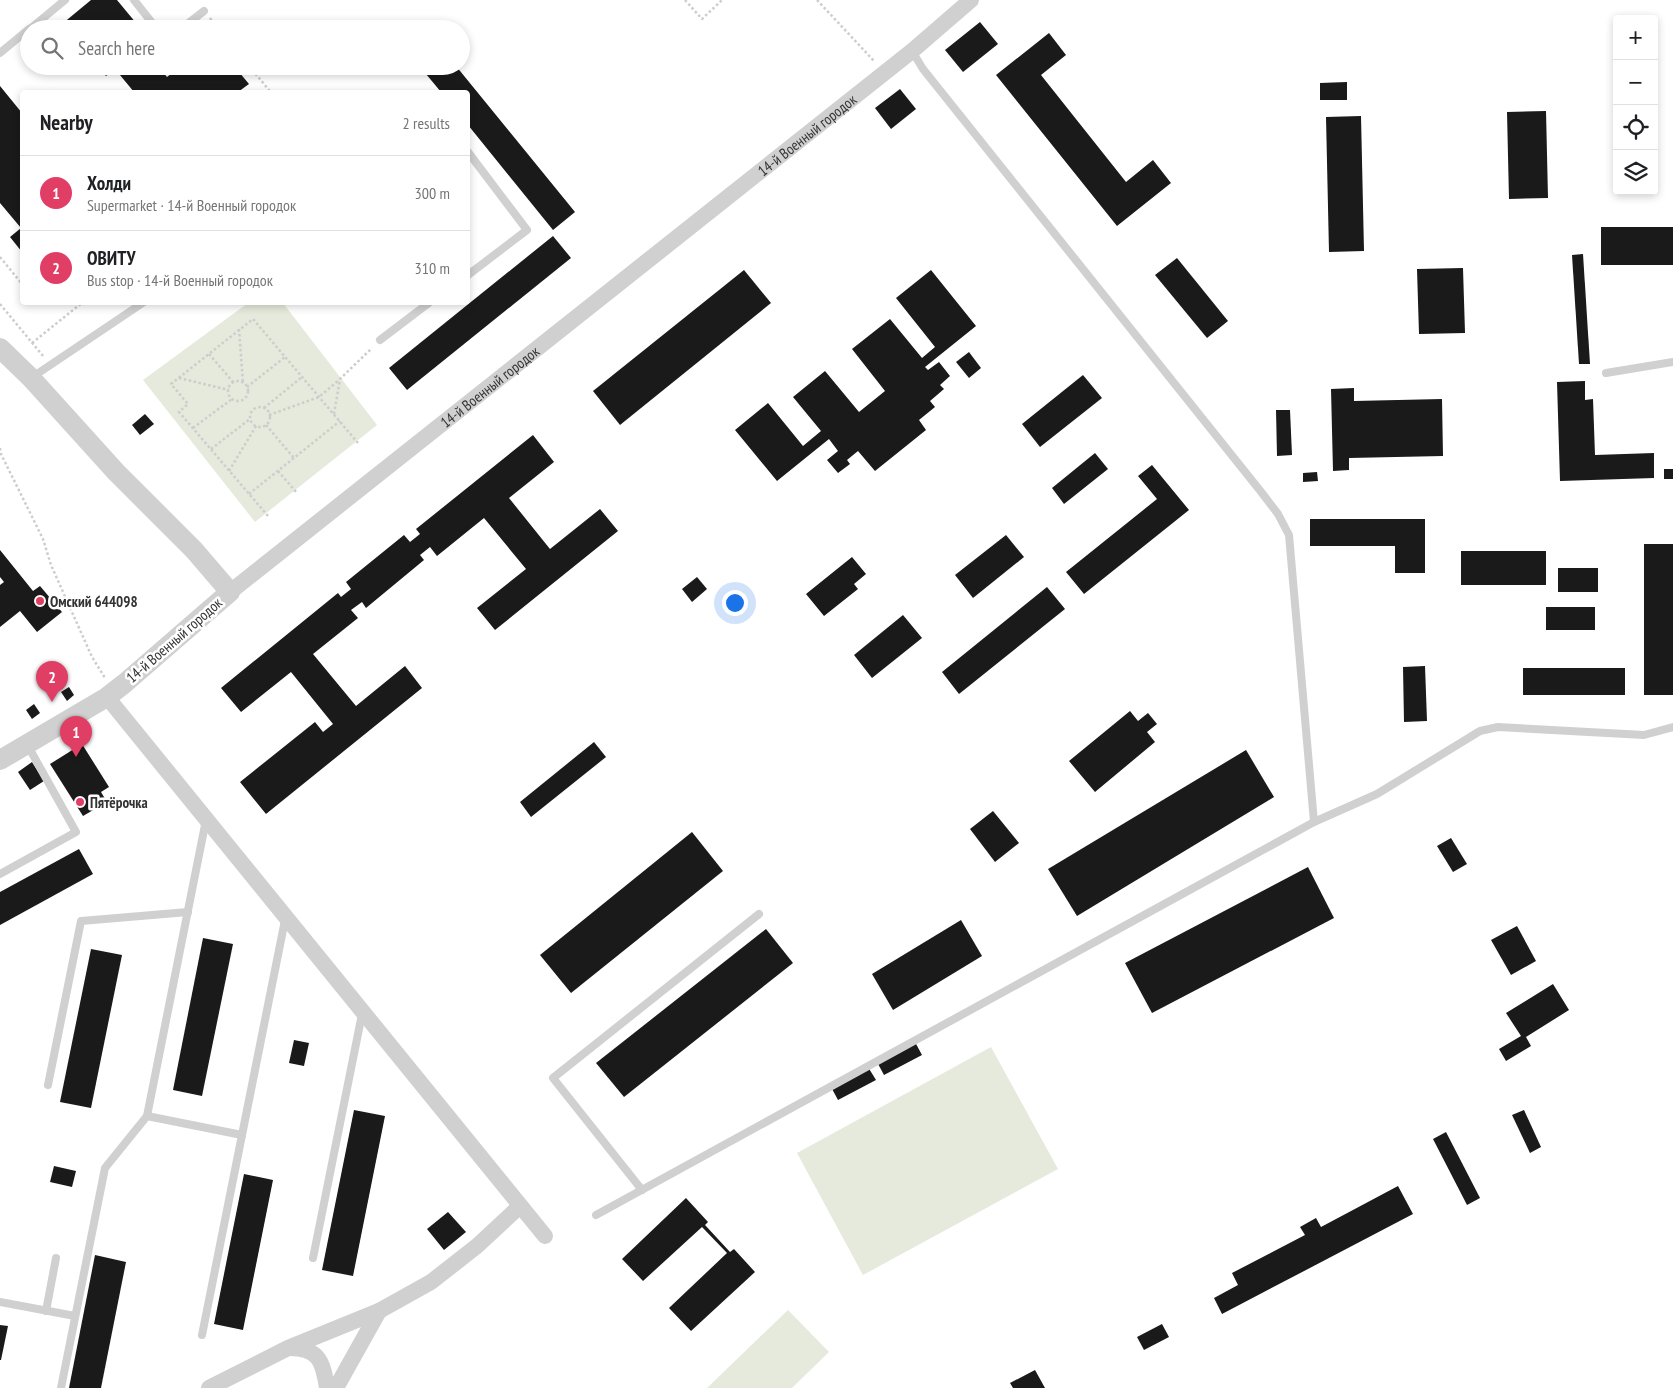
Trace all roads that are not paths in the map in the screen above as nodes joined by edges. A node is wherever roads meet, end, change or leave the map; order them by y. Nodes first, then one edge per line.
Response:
1 (65, 0) edge
2 (134, 0) edge
3 (971, 0) edge
4 (204, 11) dead end
5 (40, 20) edge
6 (150, 20) edge
7 (192, 20) edge
8 (20, 36) edge
9 (912, 52) junction
10 (0, 53) edge
11 (470, 155) edge
12 (470, 273) edge
13 (140, 305) edge
14 (426, 305) edge
15 (380, 340) road end
16 (0, 348) edge
17 (1673, 362) edge
18 (1606, 373) dead end
19 (31, 378) junction
20 (230, 592) junction
21 (110, 694) junction
22 (1673, 727) edge
23 (27, 744) junction
24 (1, 759) edge
25 (206, 820) junction
26 (1314, 822) junction
27 (0, 874) edge
28 (188, 912) junction
29 (759, 914) dead end
30 (286, 918) junction
31 (363, 1012) junction
32 (48, 1085) dead end
33 (147, 1116) junction
34 (242, 1135) junction
35 (642, 1190) junction
36 (520, 1206) junction
37 (596, 1215) dead end
38 (545, 1236) dead end
39 (56, 1258) dead end
40 (313, 1258) dead end
41 (0, 1302) edge
42 (46, 1311) junction
43 (379, 1311) junction
44 (75, 1316) junction
45 (202, 1335) dead end
46 (288, 1348) junction
47 (61, 1388) edge
48 (209, 1388) edge
49 (327, 1388) edge
50 (336, 1388) edge

1 - 5 lane
2 - 6 lane
3 - 9 street, 14-й Военный городок
4 - 7 lane
8 - 10 lane
9 - 20 street, 14-й Военный городок
9 - 26 lane
11 - 12 lane
13 - 19 lane
14 - 15 lane
16 - 19 street
17 - 18 lane
19 - 20 street
20 - 21 street, 14-й Военный городок
21 - 23 street, 14-й Военный городок
21 - 25 street
22 - 26 lane
23 - 24 street, 14-й Военный городок
23 - 27 lane
25 - 28 lane
25 - 30 street
26 - 35 lane
28 - 32 lane
28 - 33 lane
29 - 35 lane
30 - 31 street
30 - 34 lane
31 - 36 street
31 - 40 lane
33 - 34 lane
33 - 44 lane
34 - 45 lane
35 - 37 lane
36 - 38 street
36 - 43 street
39 - 42 lane
41 - 42 lane
42 - 44 lane
43 - 46 street
43 - 50 street
44 - 47 lane
46 - 48 street
46 - 49 street

